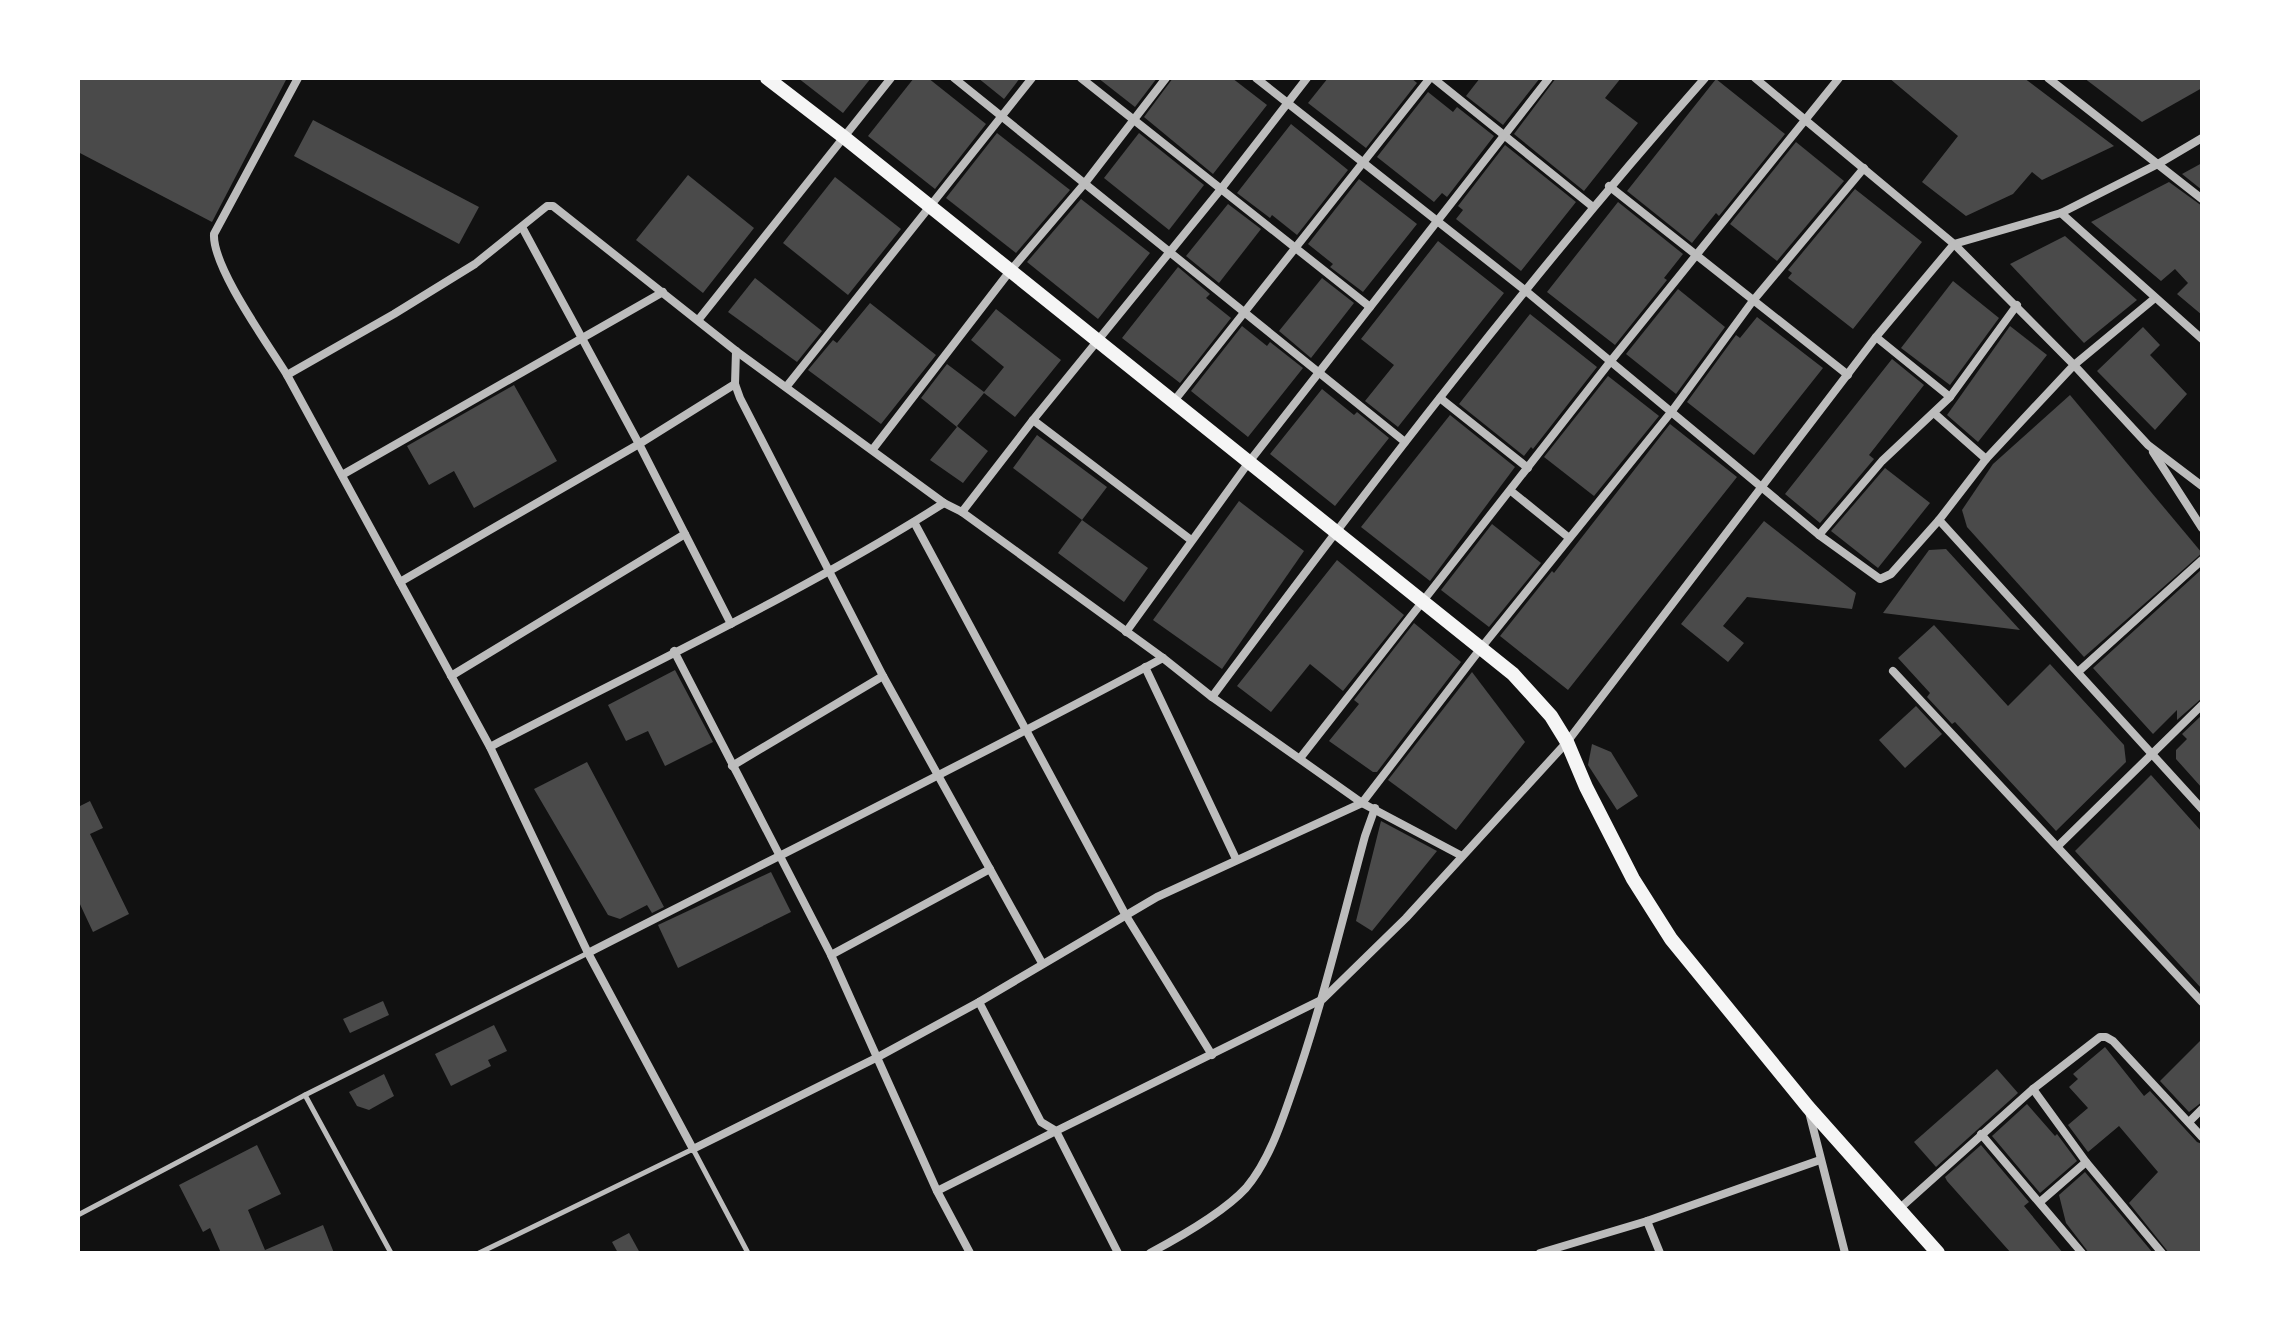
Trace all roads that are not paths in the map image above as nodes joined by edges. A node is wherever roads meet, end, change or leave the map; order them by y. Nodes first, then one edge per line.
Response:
1 (298, 78) edge
2 (767, 78) edge
3 (891, 78) edge
4 (954, 78) edge
5 (1032, 78) edge
6 (1081, 78) edge
7 (1166, 78) edge
8 (1256, 78) edge
9 (1307, 78) edge
10 (1431, 78) edge
11 (1549, 78) edge
12 (1705, 78) edge
13 (1755, 78) edge
14 (1839, 78) edge
15 (2048, 78) edge
16 (1287, 103) junction
17 (1002, 116) junction
18 (1134, 119) junction
19 (1804, 119) junction
20 (1503, 136) junction
21 (845, 138) junction
22 (2202, 138) edge
23 (1362, 162) junction
24 (2158, 164) junction
25 (1864, 168) junction
26 (1085, 183) junction
27 (1609, 186) junction
28 (1221, 189) junction
29 (2202, 199) edge
30 (930, 205) junction
31 (1593, 207) junction
32 (2061, 213) junction
33 (1437, 220) junction
34 (522, 227) junction
35 (1954, 244) junction
36 (1296, 248) junction
37 (1170, 253) junction
38 (1696, 255) junction
39 (1010, 271) junction
40 (1526, 291) junction
41 (663, 292) junction
42 (2155, 298) junction
43 (1752, 302) junction
44 (2017, 305) junction
45 (1370, 307) junction
46 (1242, 312) junction
47 (699, 319) junction
48 (582, 337) junction
49 (1876, 337) junction
50 (2202, 339) edge
51 (1098, 342) junction
52 (736, 351) junction
53 (1610, 362) junction
54 (2074, 365) junction
55 (1318, 373) junction
56 (287, 375) junction
57 (1848, 375) junction
58 (735, 384) junction
59 (787, 386) junction
60 (1950, 397) junction
61 (1440, 398) junction
62 (1174, 401) junction
63 (1672, 411) junction
64 (1934, 413) junction
65 (1033, 420) junction
66 (1405, 442) junction
67 (639, 444) junction
68 (2148, 445) junction
69 (873, 449) junction
70 (1986, 459) junction
71 (1249, 462) junction
72 (1528, 468) junction
73 (342, 475) junction
74 (2202, 486) edge
75 (1762, 489) junction
76 (1511, 491) junction
77 (944, 503) junction
78 (962, 512) junction
79 (1939, 520) junction
80 (914, 522) junction
81 (2202, 528) edge
82 (1336, 531) junction
83 (685, 534) junction
84 (1819, 535) junction
85 (1568, 537) junction
86 (1191, 540) junction
87 (2202, 560) edge
88 (828, 572) junction
89 (400, 582) junction
90 (1423, 601) junction
91 (731, 624) junction
92 (1126, 632) junction
93 (1481, 648) junction
94 (674, 651) junction
95 (1163, 658) junction
96 (1145, 667) junction
97 (1893, 671) dead end
98 (2078, 672) junction
99 (451, 676) junction
100 (883, 676) junction
101 (1212, 697) junction
102 (2202, 705) edge
103 (1028, 730) junction
104 (1567, 742) junction
105 (490, 747) junction
106 (2152, 754) junction
107 (1301, 757) junction
108 (732, 766) junction
109 (936, 774) junction
110 (1362, 803) junction
111 (1375, 808) junction
112 (2202, 809) edge
113 (2058, 846) junction
114 (781, 854) junction
115 (1462, 856) junction
116 (1236, 859) junction
117 (990, 869) junction
118 (1125, 914) junction
119 (588, 953) junction
120 (831, 955) junction
121 (1042, 963) junction
122 (1323, 999) junction
123 (979, 1002) junction
124 (2202, 1002) edge
125 (1212, 1055) junction
126 (878, 1057) junction
127 (2033, 1089) junction
128 (305, 1095) junction
129 (1808, 1107) junction
130 (2202, 1109) edge
131 (2189, 1122) junction
132 (1056, 1131) junction
133 (1981, 1134) junction
134 (2202, 1137) edge
135 (693, 1149) junction
136 (1820, 1160) junction
137 (2086, 1162) junction
138 (937, 1191) junction
139 (2040, 1202) junction
140 (1899, 1209) junction
141 (78, 1215) edge
142 (1647, 1221) junction
143 (1568, 1249) edge
144 (391, 1253) edge
145 (479, 1253) edge
146 (748, 1253) edge
147 (970, 1253) edge
148 (1118, 1253) edge
149 (1150, 1253) edge
150 (1540, 1253) edge
151 (1660, 1253) edge
152 (1845, 1253) edge
153 (1938, 1253) edge
154 (2082, 1253) edge
155 (2162, 1253) edge

1 - 56 street
2 - 21 main road
3 - 21 street
4 - 17 street
5 - 17 street
6 - 18 street
7 - 18 street
8 - 16 street
9 - 16 street
10 - 20 street
10 - 23 street
11 - 20 street
12 - 27 street
13 - 19 street
14 - 19 street
15 - 24 street
16 - 23 street
16 - 28 street
17 - 26 street
17 - 30 street
18 - 26 street
18 - 28 street
19 - 25 street
19 - 38 street
20 - 31 street
20 - 33 street
21 - 30 main road
21 - 47 street
22 - 24 street
23 - 33 street
23 - 36 street
24 - 29 street
24 - 32 street
25 - 35 street
25 - 43 street
26 - 37 street
26 - 39 street
27 - 31 street
27 - 38 street
28 - 36 street
28 - 37 street
30 - 39 main road
30 - 59 street
31 - 40 street
32 - 35 street
32 - 42 street
33 - 40 street
33 - 45 street
34 - 41 street
34 - 48 street
34 - 56 street
35 - 44 street
35 - 49 street
36 - 45 street
36 - 46 street
37 - 46 street
37 - 51 street
38 - 43 street
38 - 53 street
39 - 51 main road
39 - 69 street
40 - 53 street
40 - 61 street
41 - 47 street
41 - 48 street
42 - 50 street
42 - 54 street
43 - 57 street
43 - 63 street
44 - 54 street
44 - 60 street
45 - 55 street
46 - 55 street
46 - 62 street
47 - 52 street
48 - 67 street
48 - 73 street
49 - 57 street
49 - 60 street
51 - 62 main road
51 - 65 street
52 - 58 street
52 - 59 street
53 - 63 street
53 - 72 street
54 - 68 street
54 - 70 street
55 - 66 street
55 - 71 street
56 - 73 street
57 - 75 street
58 - 67 street
58 - 88 street
59 - 69 street
60 - 64 street
61 - 66 street
61 - 72 street
62 - 71 main road
63 - 75 street
63 - 85 street
64 - 70 street
64 - 84 street
65 - 78 street
65 - 86 street
66 - 82 street
67 - 83 street
67 - 89 street
68 - 74 street
68 - 81 street
69 - 77 street
70 - 79 street
71 - 82 main road
71 - 86 street
72 - 76 street
73 - 89 street
75 - 84 street
75 - 104 street
76 - 85 street
76 - 90 street
77 - 78 street
77 - 80 street
78 - 92 street
79 - 84 street
79 - 98 street
80 - 88 street
80 - 103 street
82 - 90 main road
82 - 101 street
83 - 91 street
83 - 99 street
85 - 93 street
86 - 92 street
87 - 98 street
88 - 91 street
88 - 100 street
89 - 99 street
90 - 93 main road
90 - 107 street
91 - 94 street
92 - 95 street
93 - 104 main road
93 - 110 street
94 - 105 street
94 - 108 street
95 - 96 street
95 - 101 street
96 - 103 street
96 - 116 street
97 - 113 street
98 - 106 street
99 - 105 street
100 - 108 street
100 - 109 street
101 - 107 street
102 - 106 street
103 - 109 street
103 - 118 street
104 - 115 street
104 - 129 main road
105 - 119 street
106 - 112 street
106 - 113 street
107 - 110 street
108 - 114 street
109 - 114 street
109 - 117 street
110 - 111 street
110 - 116 street
111 - 115 street
111 - 122 street
113 - 124 street
114 - 119 street
114 - 120 street
115 - 122 street
116 - 118 street
117 - 120 street
117 - 121 street
118 - 121 street
118 - 125 street
119 - 128 lane
119 - 135 street
120 - 126 street
121 - 123 street
122 - 125 street
122 - 149 street
123 - 126 street
123 - 132 street
125 - 132 street
126 - 135 street
126 - 138 street
127 - 131 street
127 - 133 street
127 - 137 street
128 - 141 lane
128 - 144 lane
129 - 136 street
129 - 140 main road
130 - 131 street
131 - 134 street
132 - 138 street
132 - 148 street
133 - 139 street
133 - 140 street
135 - 145 lane
135 - 146 lane
136 - 142 street
136 - 152 street
137 - 139 street
137 - 155 street
138 - 147 street
139 - 154 street
140 - 153 main road
142 - 143 street
142 - 151 street
143 - 150 street

